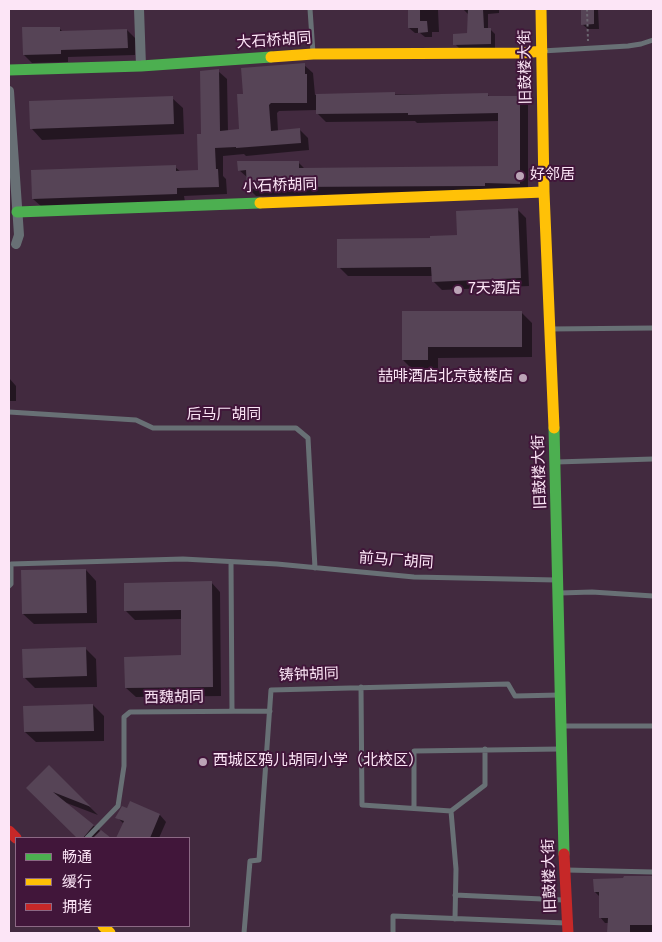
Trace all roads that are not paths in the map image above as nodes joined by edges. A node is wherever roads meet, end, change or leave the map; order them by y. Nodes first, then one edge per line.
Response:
1 (139, 9) edge
2 (310, 9) edge
3 (541, 9) edge
4 (653, 40) edge
5 (542, 51) junction
6 (313, 54) junction
7 (141, 66) junction
8 (9, 70) edge
9 (9, 91) edge
10 (544, 192) junction
11 (17, 212) junction
12 (12, 244) edge
13 (653, 328) edge
14 (550, 329) junction
15 (9, 412) edge
16 (653, 459) edge
17 (556, 462) junction
18 (231, 562) junction
19 (315, 568) junction
20 (560, 580) junction
21 (9, 586) edge
22 (559, 593) junction
23 (653, 596) edge
24 (361, 687) junction
25 (562, 695) junction
26 (232, 711) junction
27 (270, 711) junction
28 (562, 726) junction
29 (653, 726) edge
30 (485, 749) junction
31 (562, 749) junction
32 (414, 808) junction
33 (451, 811) junction
34 (88, 837) edge
35 (564, 870) junction
36 (653, 872) edge
37 (455, 895) junction
38 (566, 900) junction
39 (455, 919) junction
40 (568, 928) edge
41 (244, 933) edge
42 (393, 933) edge

1 - 7 street
2 - 6 lane
3 - 5 street, 旧鼓楼大街
4 - 5 lane
5 - 6 street, 大石桥胡同
5 - 10 street, 旧鼓楼大街
6 - 7 street, 大石桥胡同
7 - 8 street, 大石桥胡同
9 - 11 street
10 - 11 street, 小石桥胡同
10 - 14 street, 旧鼓楼大街
11 - 12 street
13 - 14 lane
14 - 17 street, 旧鼓楼大街
15 - 19 lane, 后马厂胡同
16 - 17 lane
17 - 20 street, 旧鼓楼大街
18 - 19 lane, 前马厂胡同
18 - 21 lane, 前马厂胡同
18 - 26 lane
19 - 20 lane, 前马厂胡同
20 - 22 street, 旧鼓楼大街
22 - 23 lane
22 - 25 street, 旧鼓楼大街
24 - 25 lane, 铸钟胡同
24 - 27 lane, 铸钟胡同
24 - 32 lane
25 - 28 street, 旧鼓楼大街
26 - 27 lane, 西魏胡同
26 - 34 lane, 西魏胡同
27 - 41 lane, 铸钟胡同
28 - 29 lane
28 - 31 street, 旧鼓楼大街
30 - 31 lane
30 - 32 lane
30 - 33 lane
31 - 35 street, 旧鼓楼大街
32 - 33 lane
33 - 37 lane
35 - 36 lane
35 - 38 street, 旧鼓楼大街
37 - 38 lane
37 - 39 lane
38 - 40 street, 旧鼓楼大街
39 - 40 lane
39 - 42 lane

